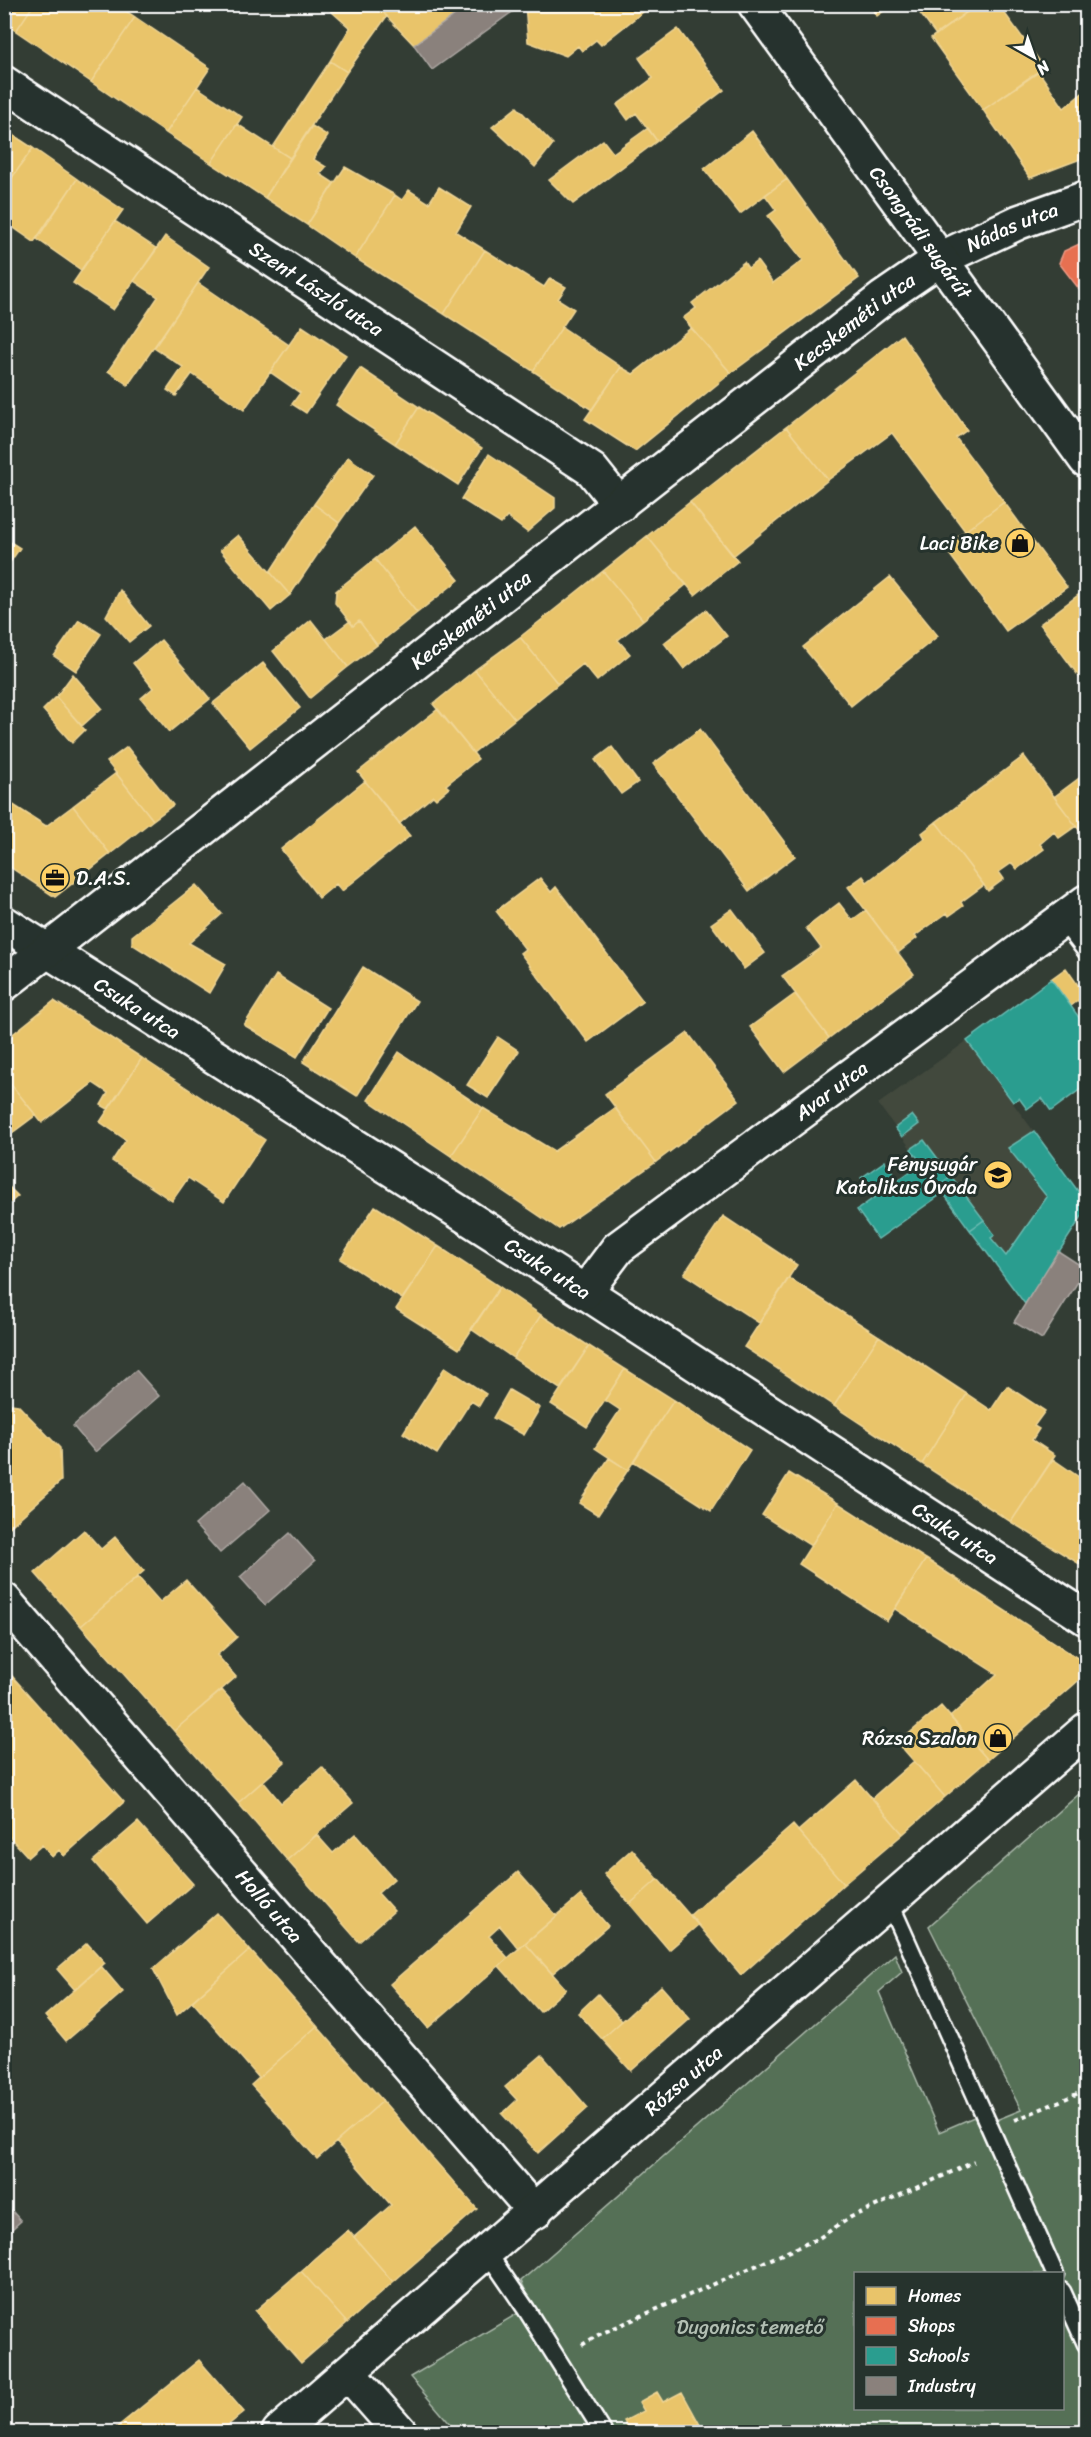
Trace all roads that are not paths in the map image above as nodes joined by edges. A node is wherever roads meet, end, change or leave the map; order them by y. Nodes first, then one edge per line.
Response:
1 (755, 4) edge
2 (4, 83) edge
3 (1086, 198) edge
4 (940, 259) junction
5 (1086, 460) edge
6 (620, 504) junction
7 (1074, 911) edge
8 (4, 923) edge
9 (47, 950) junction
10 (1086, 951) edge
11 (4, 984) edge
12 (585, 1292) junction
13 (4, 1600) edge
14 (1086, 1618) edge
15 (1086, 1730) edge
16 (889, 1901) junction
17 (535, 2212) junction
18 (488, 2252) junction
19 (1054, 2272) edge
20 (1064, 2295) edge
21 (1086, 2344) edge
22 (348, 2373) junction
23 (279, 2433) edge
24 (400, 2433) edge
25 (603, 2433) edge

1 - 4 street, Csongrádi sugárút
2 - 6 street, Szent László utca
3 - 4 street, Nádas utca
4 - 5 street, Csongrádi sugárút
4 - 6 street, Kecskeméti utca
6 - 9 street, Kecskeméti utca
7 - 10 lane
7 - 12 street, Avar utca
8 - 9 street, Csuka utca
9 - 11 street, Kecskeméti utca
9 - 12 street, Csuka utca
12 - 14 street, Csuka utca
13 - 17 street, Holló utca
15 - 16 street, Rózsa utca
16 - 17 street, Rózsa utca
16 - 19 lane
17 - 18 street, Rózsa utca
18 - 22 street, Rózsa utca
18 - 25 lane
20 - 21 lane
22 - 23 street, Rózsa utca
22 - 24 street

